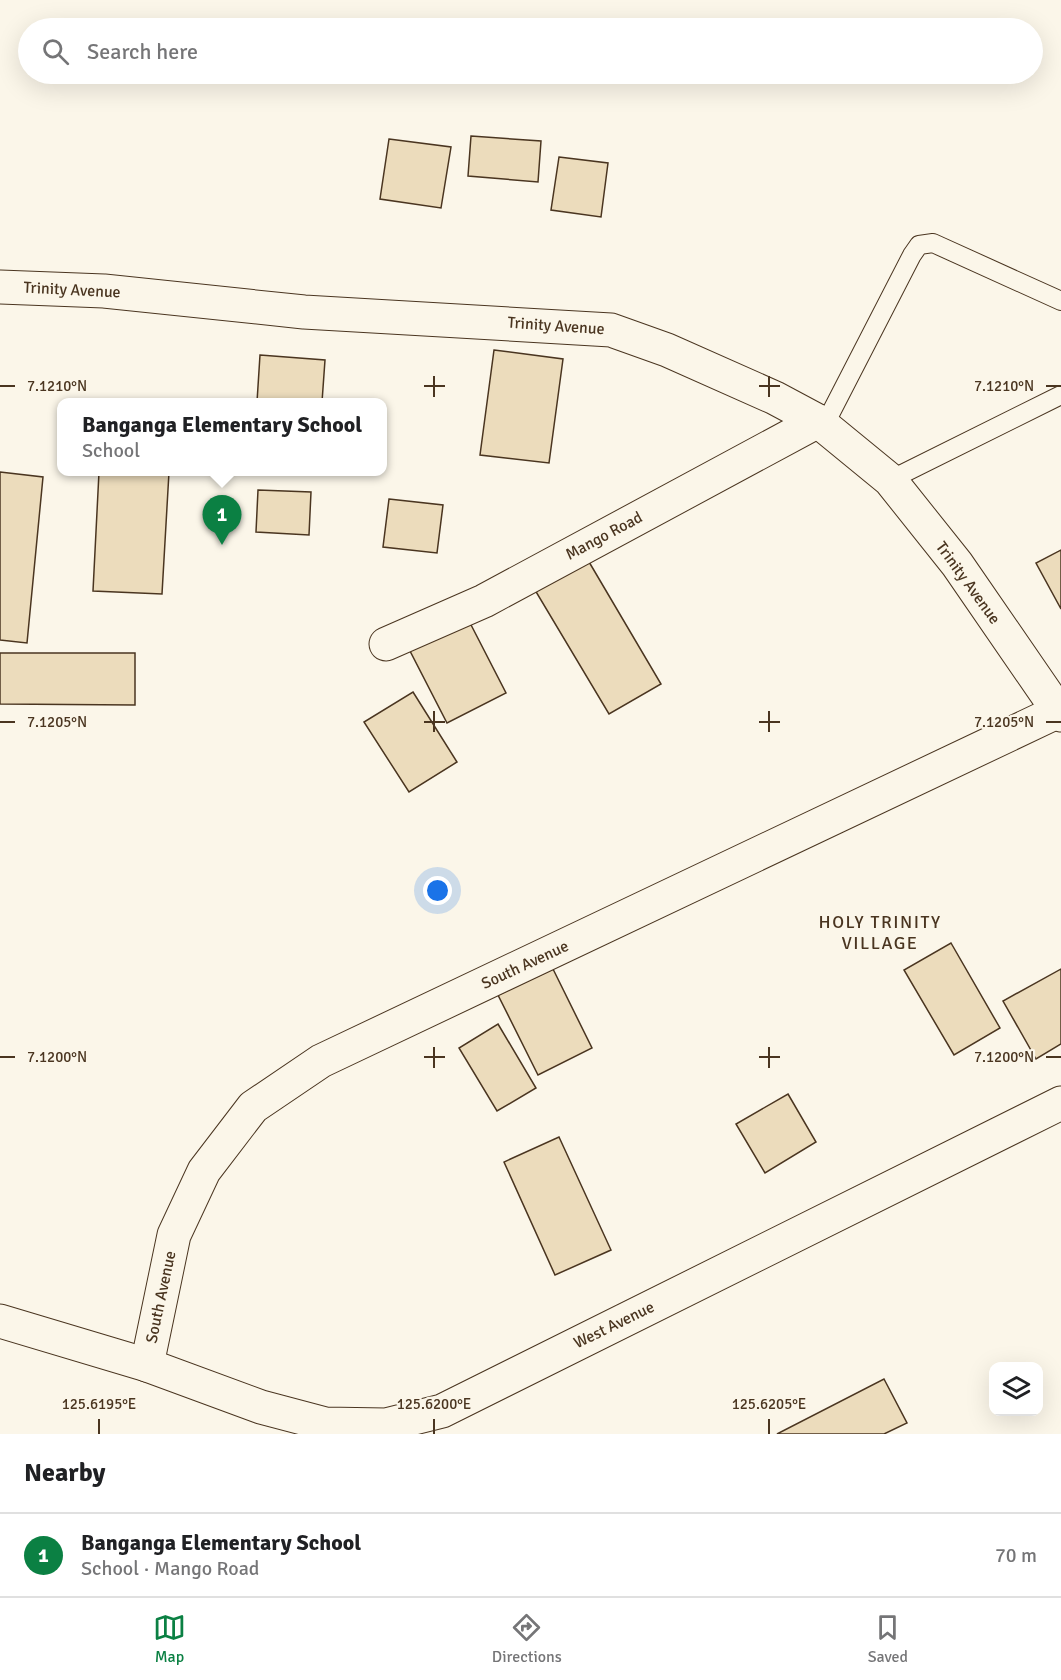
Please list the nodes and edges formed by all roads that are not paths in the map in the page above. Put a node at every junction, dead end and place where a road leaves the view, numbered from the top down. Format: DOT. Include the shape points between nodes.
graph roads {
  1 [pos="0,287"];
  2 [pos="1061,301"];
  3 [pos="1061,395"];
  4 [pos="821,423"];
  5 [pos="890,480"];
  6 [pos="387,644"];
  7 [pos="1060,712"];
  8 [pos="1061,1103"];
  9 [pos="0,1321"];
  10 [pos="147,1365"];
  1 -- 4 [label="street, Trinity Avenue" via="104,291 304,312 611,330 667,350"];
  2 -- 4 [label="lane" via="933,243 919,245"];
  3 -- 5 [label="lane"];
  4 -- 5 [label="street, Trinity Avenue"];
  4 -- 6 [label="street, Mango Road" via="484,601"];
  5 -- 7 [label="street, Trinity Avenue" via="957,564"];
  7 -- 10 [label="street, South Avenue" via="321,1061 253,1107 204,1171 174,1235"];
  8 -- 10 [label="street, West Avenue" via="442,1411 386,1425 326,1424 261,1407"];
  9 -- 10 [label="street, West Avenue"];
}
